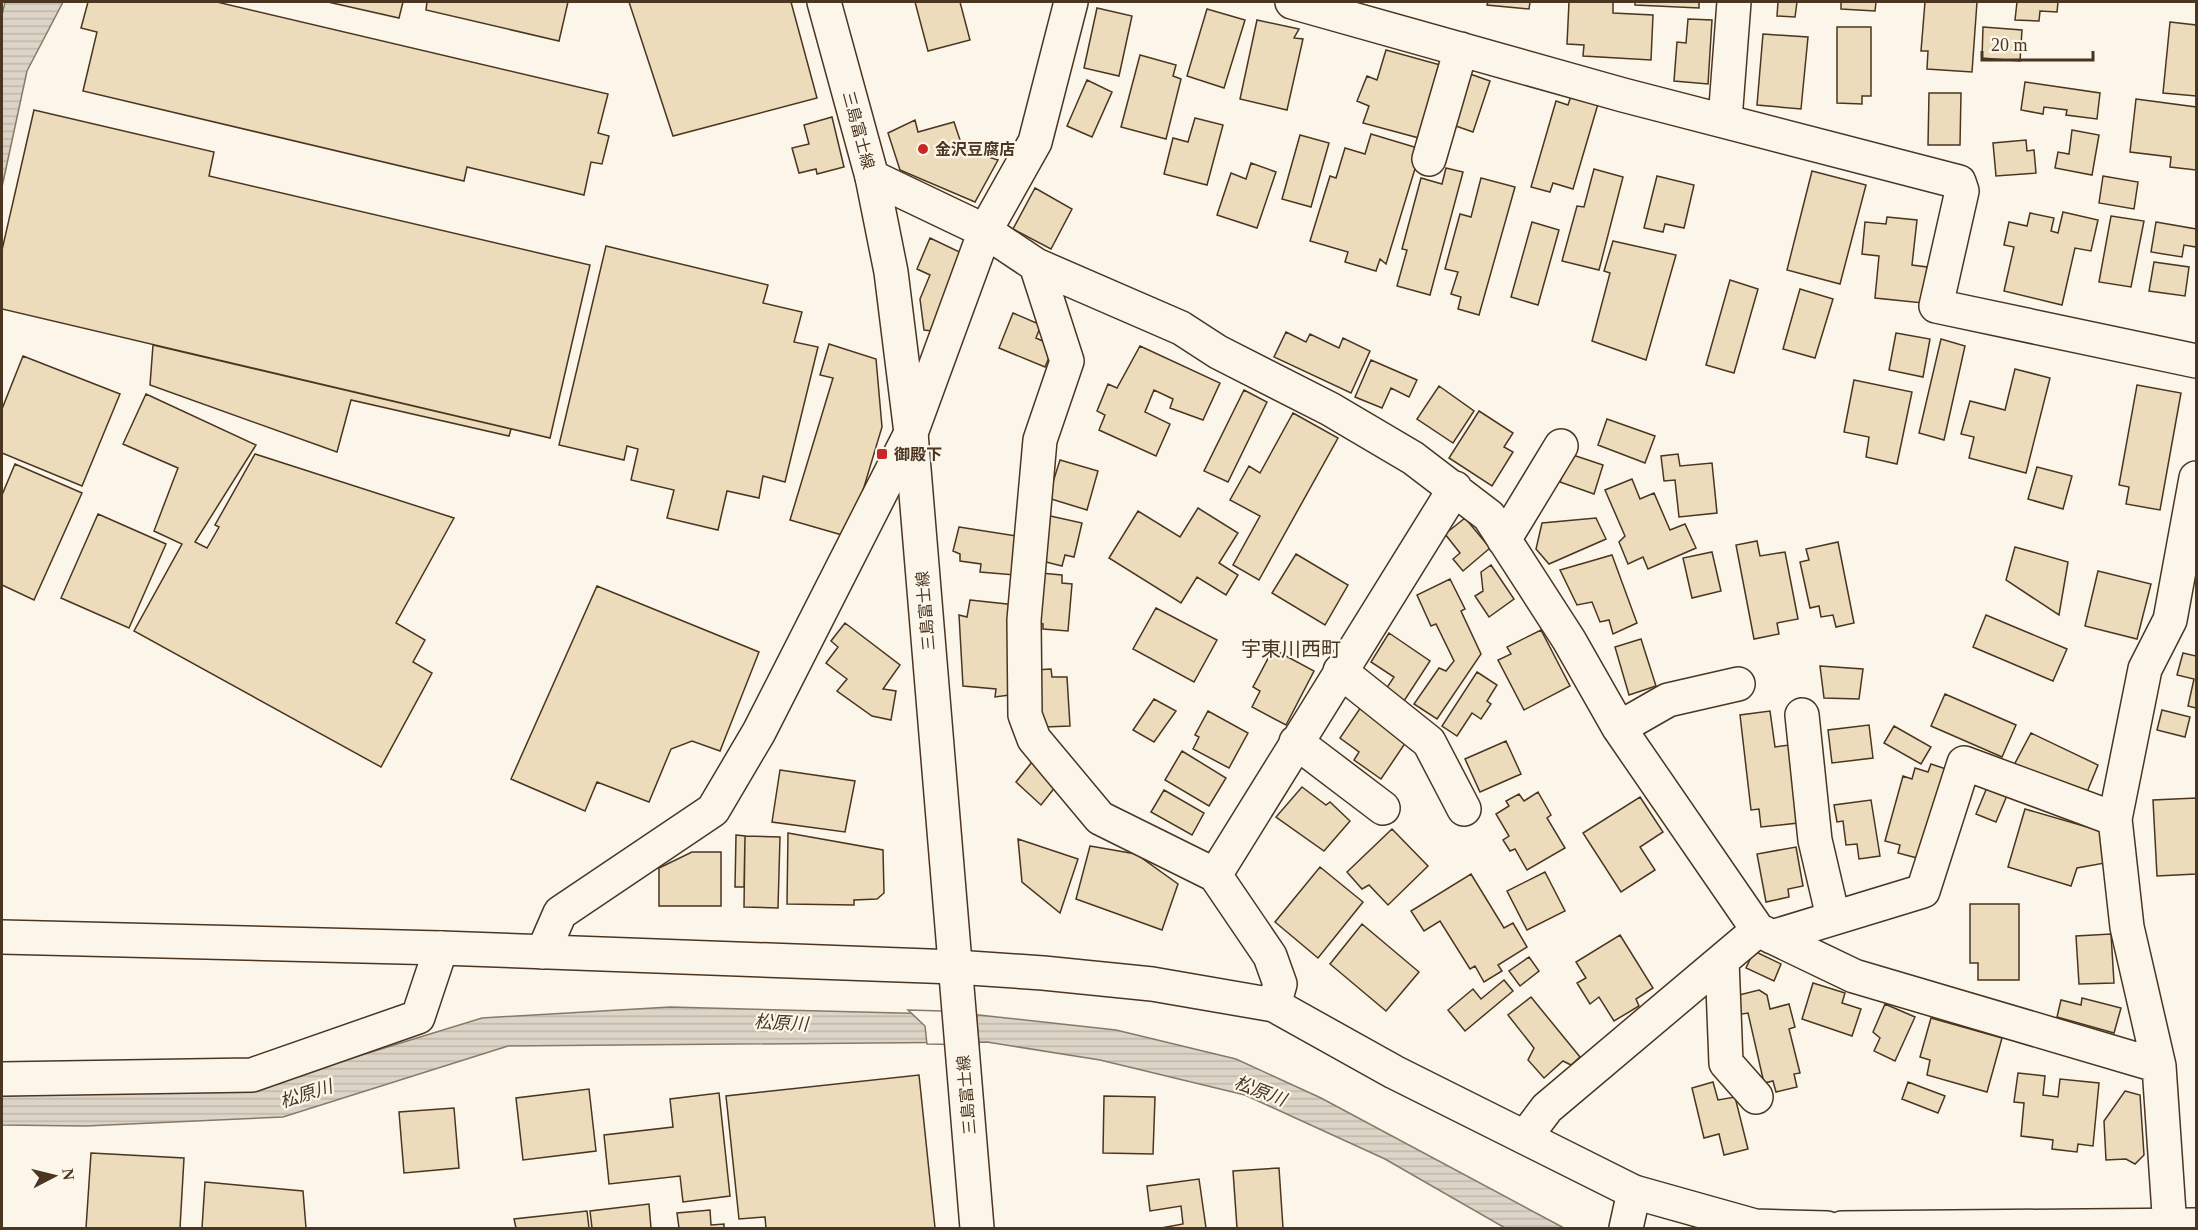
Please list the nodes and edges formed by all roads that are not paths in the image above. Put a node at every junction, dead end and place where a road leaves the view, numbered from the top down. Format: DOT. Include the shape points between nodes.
graph roads {
  1 [pos="824,2"];
  2 [pos="1071,2"];
  3 [pos="1292,2"];
  4 [pos="1734,2"];
  5 [pos="1461,49"];
  6 [pos="1725,120"];
  7 [pos="1429,159"];
  8 [pos="872,177"];
  9 [pos="985,231"];
  10 [pos="1036,265"];
  11 [pos="2196,361"];
  12 [pos="911,433"];
  13 [pos="1561,446"];
  14 [pos="2196,478"];
  15 [pos="1455,488"];
  16 [pos="1504,540"];
  17 [pos="2183,623"];
  18 [pos="1340,671"];
  19 [pos="1738,684"];
  20 [pos="1802,715"];
  21 [pos="1619,728"];
  22 [pos="1296,742"];
  23 [pos="1383,808"];
  24 [pos="1464,809"];
  25 [pos="2115,819"];
  26 [pos="1215,875"];
  27 [pos="1833,917"];
  28 [pos="1765,933"];
  29 [pos="2,937"];
  30 [pos="441,948"];
  31 [pos="543,952"];
  32 [pos="1722,960"];
  33 [pos="955,967"];
  34 [pos="1274,1005"];
  35 [pos="2159,1066"];
  36 [pos="2,1079"];
  37 [pos="1756,1097"];
  38 [pos="1525,1137"];
  39 [pos="1634,1192"];
  40 [pos="2179,1226"];
  41 [pos="977,1228"];
  42 [pos="1626,1228"];
  43 [pos="1827,1228"];
  44 [pos="1842,1228"];
  1 -- 8 [label="street, 三島富士線"];
  2 -- 9 [label="street" via="1035,142"];
  3 -- 5 [label="street"];
  4 -- 6 [label="street"];
  5 -- 6 [label="street"];
  5 -- 7 [label="street"];
  6 -- 11 [label="street" via="1959,182 1962,191 1936,306"];
  8 -- 9 [label="street"];
  8 -- 12 [label="street, 三島富士線" via="891,272"];
  9 -- 10 [label="street"];
  9 -- 12 [label="street"];
  10 -- 15 [label="street" via="1181,328 1218,352 1341,415"];
  10 -- 26 [label="street" via="1067,361 1040,440 1024,620 1025,715 1034,739 1100,818"];
  12 -- 31 [label="street" via="759,732 713,810 560,913"];
  12 -- 33 [label="street, 三島富士線"];
  13 -- 16 [label="street"];
  14 -- 17 [label="street"];
  15 -- 16 [label="street" via="1489,516"];
  15 -- 18 [label="street"];
  16 -- 21 [label="street" via="1569,640"];
  17 -- 25 [label="street" via="2145,669"];
  18 -- 22 [label="street"];
  18 -- 24 [label="street" via="1429,742"];
  19 -- 21 [label="street" via="1668,700"];
  20 -- 27 [label="street" via="1815,840"];
  21 -- 28 [label="street"];
  22 -- 23 [label="street"];
  22 -- 26 [label="street"];
  25 -- 27 [label="street" via="1964,763 1923,891"];
  25 -- 35 [label="street" via="2127,927"];
  26 -- 34 [label="street" via="1270,956 1280,984"];
  27 -- 28 [label="street"];
  28 -- 32 [label="street"];
  28 -- 35 [label="street" via="1854,976"];
  29 -- 30 [label="street"];
  30 -- 31 [label="street"];
  30 -- 36 [label="street" via="418,1017 252,1075"];
  31 -- 33 [label="street"];
  32 -- 37 [label="street" via="1726,1063"];
  32 -- 38 [label="street" via="1547,1108"];
  33 -- 34 [label="street" via="1152,984"];
  33 -- 41 [label="street, 三島富士線"];
  34 -- 38 [label="street" via="1394,1072"];
  35 -- 40 [label="street"];
  38 -- 39 [label="street"];
  39 -- 42 [label="street"];
  39 -- 43 [label="street" via="1755,1226"];
  40 -- 44 [label="street"];
}
